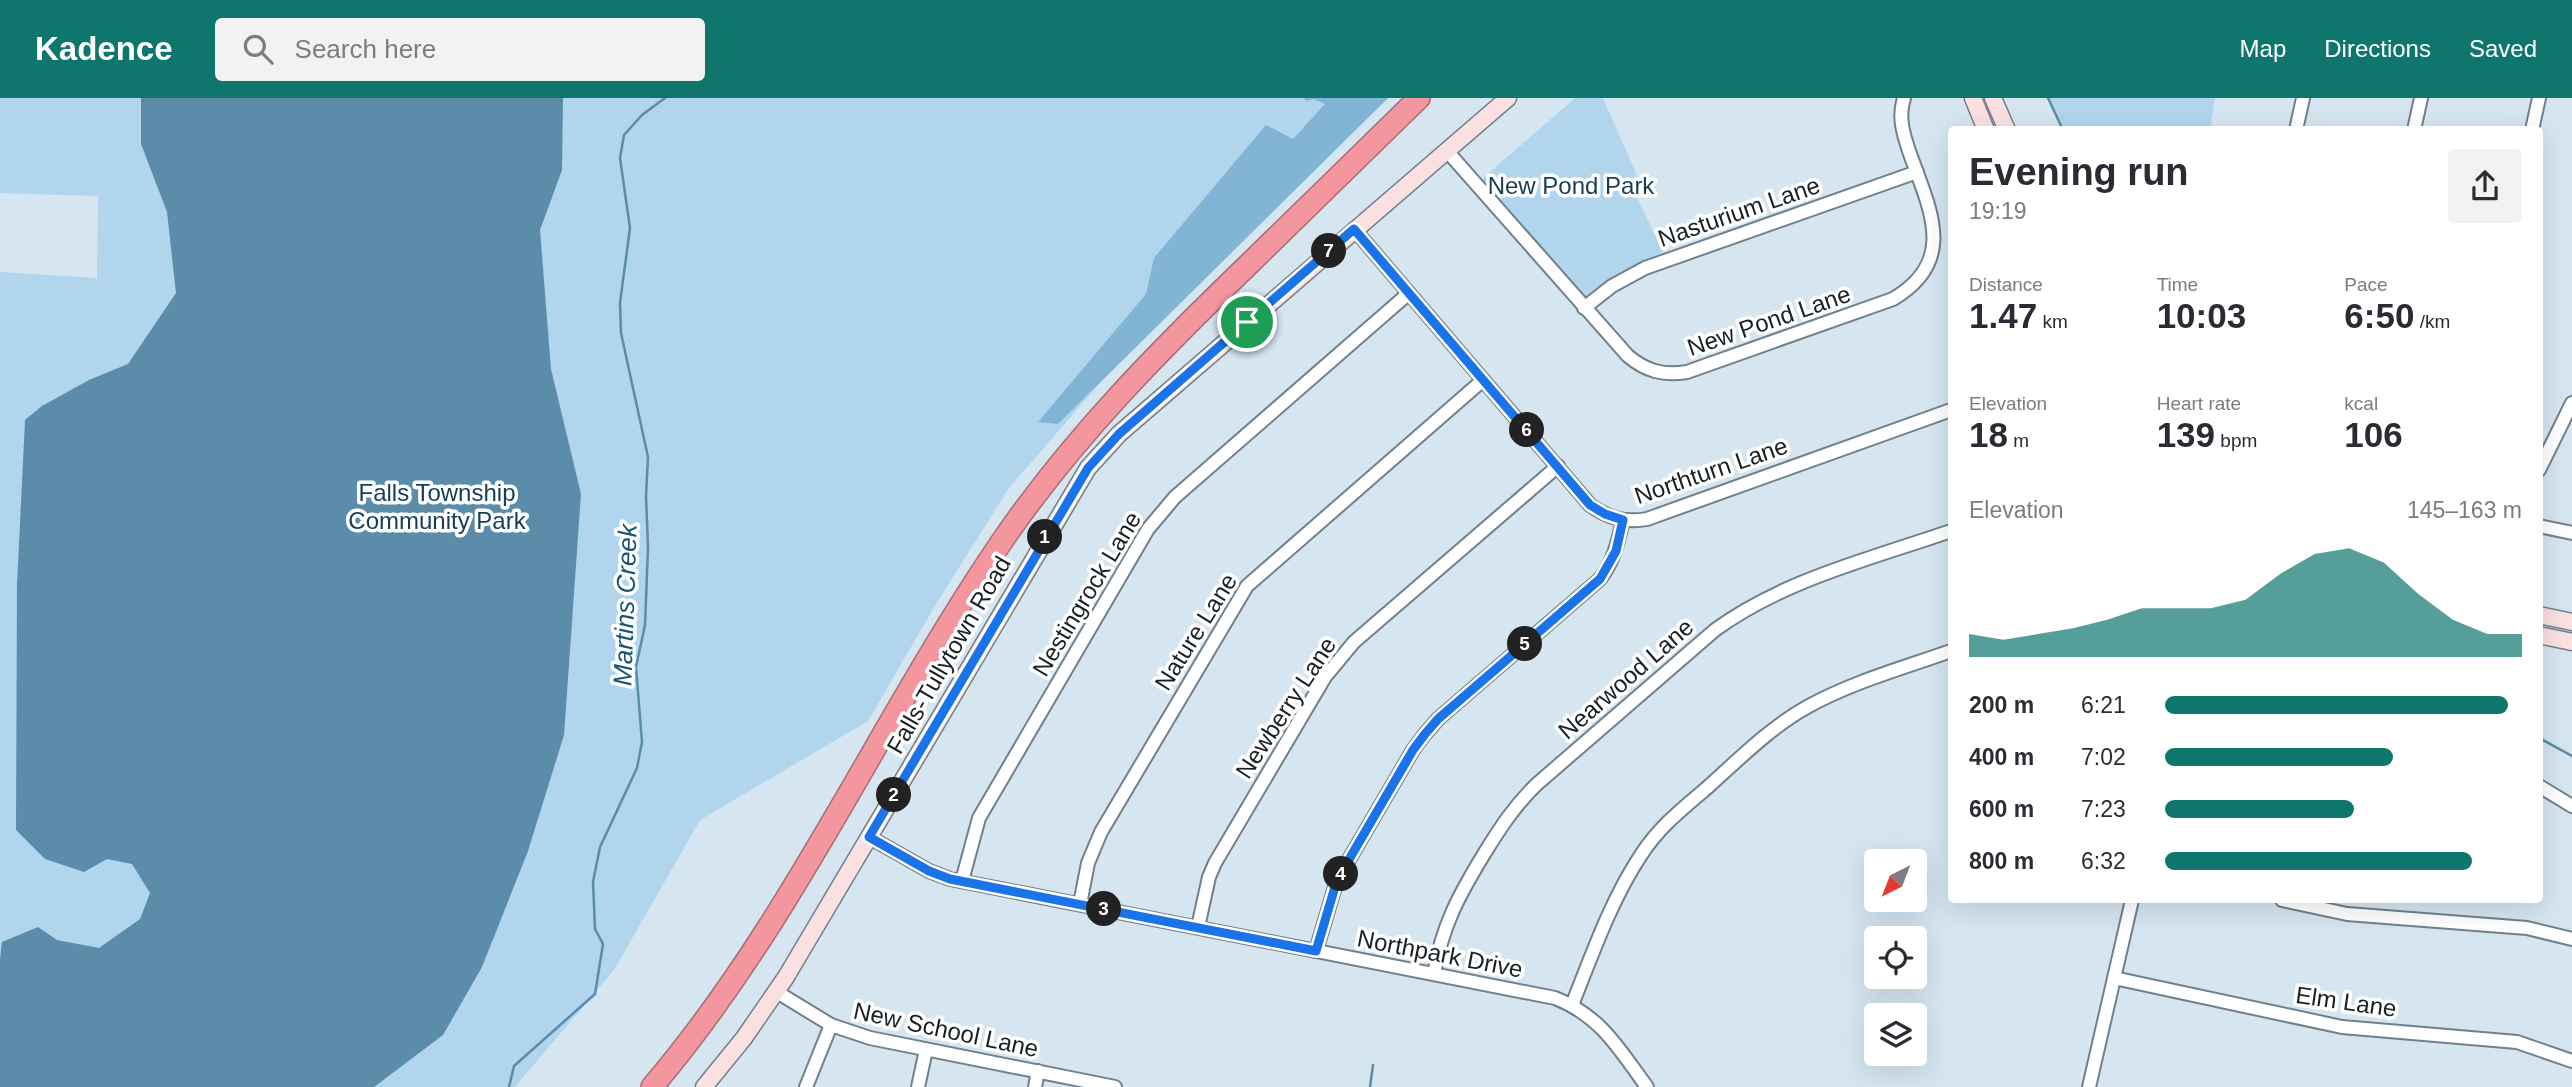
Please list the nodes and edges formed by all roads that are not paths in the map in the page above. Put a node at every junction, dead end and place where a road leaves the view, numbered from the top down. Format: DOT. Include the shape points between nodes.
graph roads {
  1 [pos="1400,98"];
  2 [pos="1419,98"];
  3 [pos="1508,98"];
  4 [pos="1904,98"];
  5 [pos="1973,98"];
  6 [pos="1993,98"];
  7 [pos="2304,98"];
  8 [pos="2421,98"];
  9 [pos="2539,98"];
  10 [pos="1984,126"];
  11 [pos="2005,126"];
  12 [pos="2298,126"];
  13 [pos="2415,126"];
  14 [pos="2533,126"];
  15 [pos="1447,151"];
  16 [pos="1917,172"];
  17 [pos="1354,229"];
  18 [pos="1409,293"];
  19 [pos="1584,308"];
  20 [pos="1483,380"];
  21 [pos="2572,403"];
  22 [pos="1948,411"];
  23 [pos="2543,462"];
  24 [pos="1558,466"];
  25 [pos="1623,520"];
  26 [pos="2543,527"];
  27 [pos="1948,532"];
  28 [pos="2572,533"];
  29 [pos="2543,616"];
  30 [pos="2572,622"];
  31 [pos="2543,636"];
  32 [pos="2572,642"];
  33 [pos="1948,652"];
  34 [pos="2543,788"];
  35 [pos="2572,806"];
  36 [pos="869,837"];
  37 [pos="962,881"];
  38 [pos="2131,903"];
  39 [pos="2296,903"];
  40 [pos="1080,904"];
  41 [pos="1198,928"];
  42 [pos="2572,939"];
  43 [pos="1316,951"];
  44 [pos="1434,974"];
  45 [pos="2114,978"];
  46 [pos="777,992"];
  47 [pos="1572,1005"];
  48 [pos="831,1025"];
  49 [pos="926,1050"];
  50 [pos="2572,1061"];
  51 [pos="1038,1071"];
  52 [pos="635,1087"];
  53 [pos="652,1087"];
  54 [pos="704,1087"];
  55 [pos="806,1087"];
  56 [pos="918,1087"];
  57 [pos="1035,1087"];
  58 [pos="1115,1087"];
  59 [pos="1647,1087"];
  60 [pos="2089,1087"];
  1 -- 52 [label="highway" via="1135,358 1040,467 957,587 744,944"];
  2 -- 53 [label="highway" via="1144,367 1051,475 968,594 755,951"];
  3 -- 15 [label="street, Falls-Tullytown Road"];
  4 -- 16 [label="street, New Pond Lane" via="1901,123"];
  5 -- 10 [label="street"];
  6 -- 11 [label="street"];
  7 -- 12 [label="street"];
  8 -- 13 [label="street"];
  9 -- 14 [label="street"];
  15 -- 17 [label="street, Falls-Tullytown Road"];
  15 -- 19 [label="street, New Pond Lane"];
  16 -- 19 [label="street, Nasturium Lane" via="1645,268"];
  16 -- 19 [label="street, New Pond Lane" via="1932,216 1935,242 1922,276 1893,299 1674,374 1638,365"];
  17 -- 18 [label="street, Northturn Lane"];
  17 -- 36 [label="street, Falls-Tullytown Road" via="1119,434 1088,468"];
  18 -- 20 [label="street, Northturn Lane"];
  18 -- 37 [label="street, Nestingrock Lane" via="1175,497 1148,529 979,818"];
  20 -- 24 [label="street, Northturn Lane"];
  20 -- 40 [label="street, Nature Lane" via="1247,586 1101,832 1088,863"];
  21 -- 23 [label="street"];
  22 -- 25 [label="street, Northturn Lane" via="1647,519"];
  24 -- 25 [label="street, Northturn Lane" via="1593,507"];
  24 -- 41 [label="street, Newberry Lane" via="1339,658 1215,863"];
  25 -- 43 [label="street" via="1616,551 1600,579 1438,719 1413,750 1337,880"];
  26 -- 28 [label="street"];
  27 -- 44 [label="street, Nearwood Lane" via="1777,593 1715,630 1514,807 1455,902"];
  29 -- 30 [label="street"];
  31 -- 32 [label="street"];
  33 -- 47 [label="street" via="1807,707 1668,821 1633,866"];
  34 -- 35 [label="street"];
  36 -- 37 [label="street, Northpark Drive" via="939,876"];
  36 -- 46 [label="street, Falls-Tullytown Road"];
  37 -- 40 [label="street, Northpark Drive"];
  38 -- 45 [label="street"];
  39 -- 42 [label="street" via="2347,914 2527,928"];
  40 -- 41 [label="street, Northpark Drive"];
  41 -- 43 [label="street, Northpark Drive"];
  43 -- 44 [label="street, Northpark Drive"];
  44 -- 47 [label="street, Northpark Drive"];
  45 -- 50 [label="street, Elm Lane" via="2342,1027 2517,1042"];
  45 -- 60 [label="street"];
  46 -- 48 [label="street, New School Lane"];
  46 -- 54 [label="street, Falls-Tullytown Road"];
  47 -- 59 [label="street, Northpark Drive" via="1600,1024"];
  48 -- 49 [label="street, New School Lane"];
  48 -- 55 [label="street"];
  49 -- 51 [label="street, New School Lane"];
  49 -- 56 [label="street"];
  51 -- 57 [label="street"];
  51 -- 58 [label="street, New School Lane"];
}
